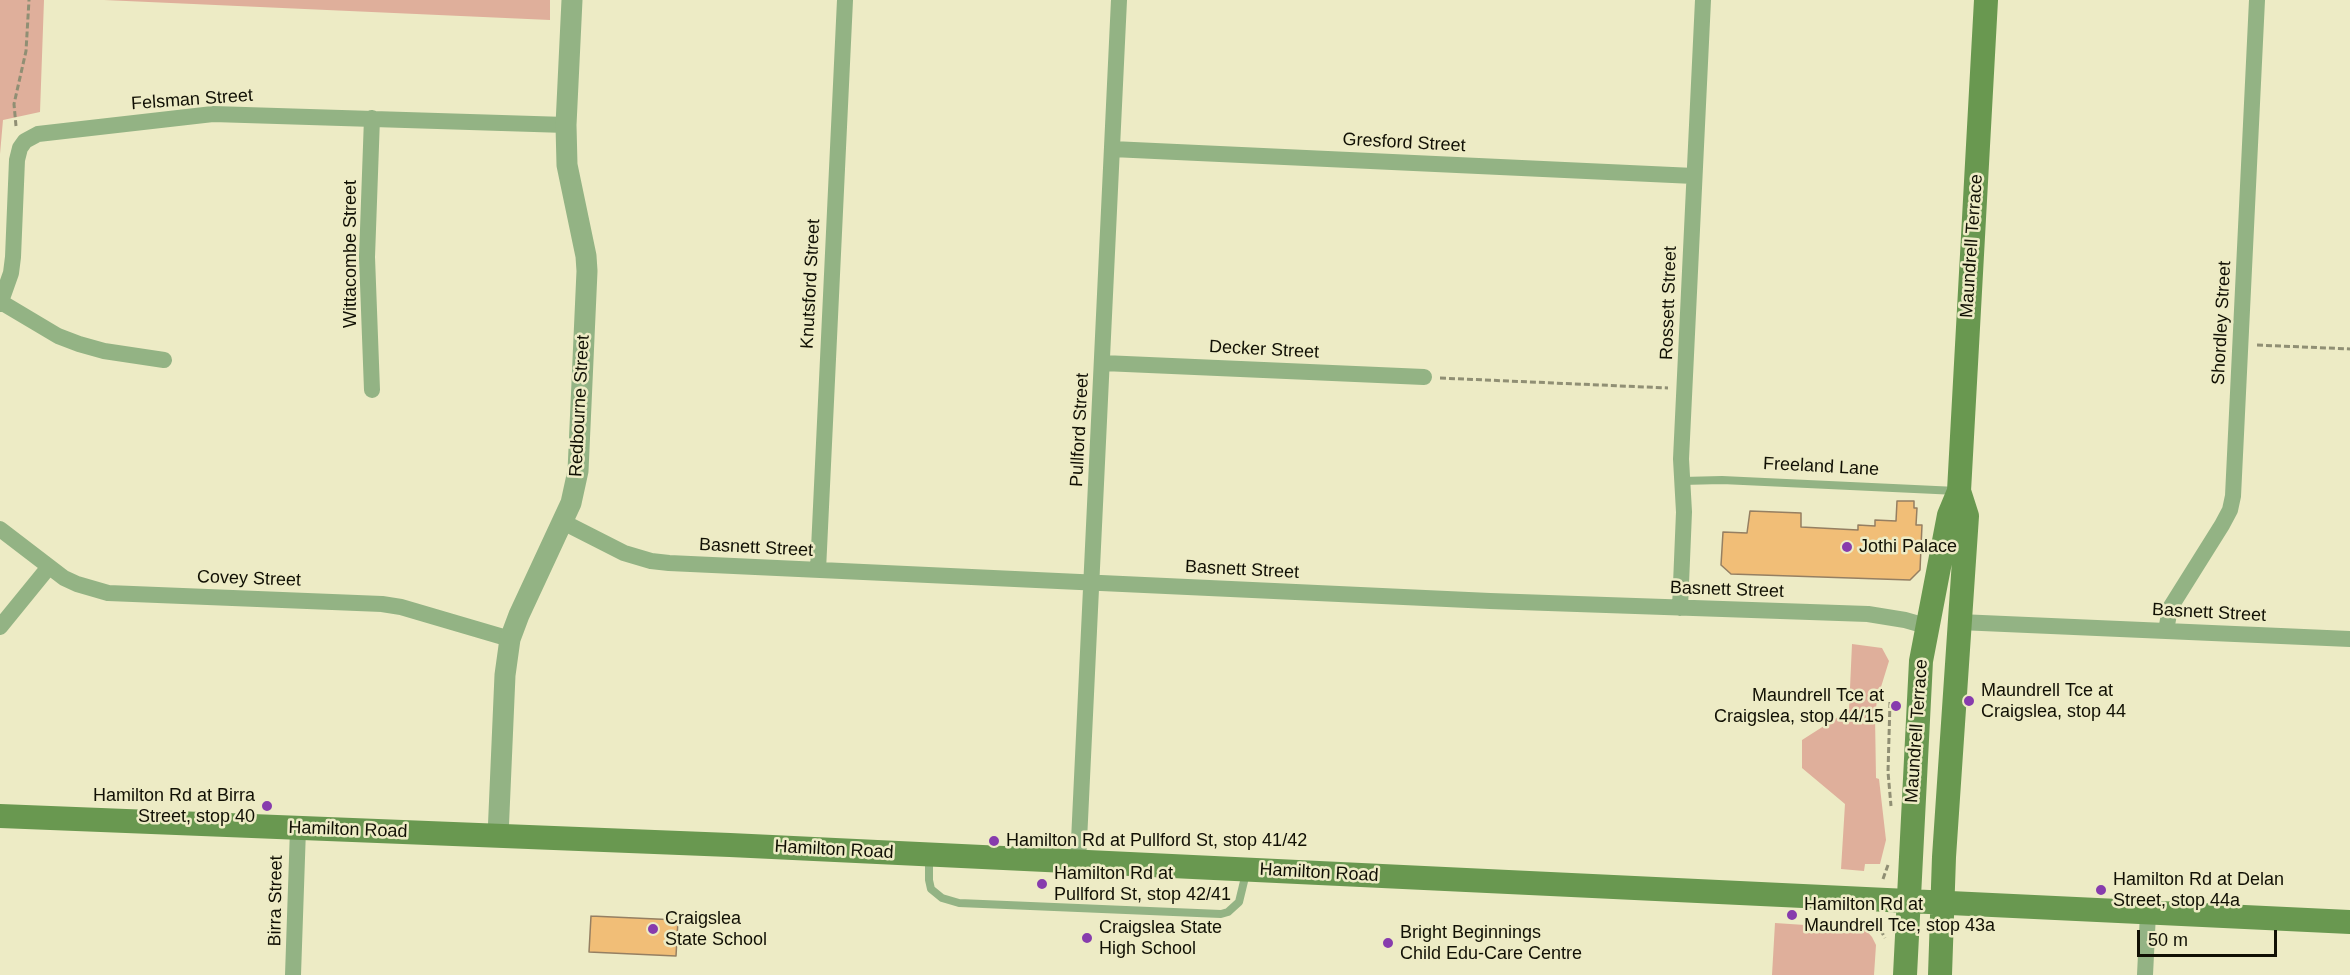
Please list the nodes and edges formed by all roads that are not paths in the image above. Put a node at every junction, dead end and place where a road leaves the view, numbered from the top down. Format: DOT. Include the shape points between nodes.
graph roads {
  1 [pos="572,0"];
  2 [pos="844,0"];
  3 [pos="1119,0"];
  4 [pos="1702,0"];
  5 [pos="1986,0"];
  6 [pos="2257,0"];
  7 [pos="372,118"];
  8 [pos="566,125"];
  9 [pos="1112,149"];
  10 [pos="1694,176"];
  11 [pos="1,303"];
  12 [pos="164,360"];
  13 [pos="1103,363"];
  14 [pos="1424,377"];
  15 [pos="372,390"];
  16 [pos="1682,481"];
  17 [pos="1959,491"];
  18 [pos="563,522"];
  19 [pos="0,530"];
  20 [pos="48,568"];
  21 [pos="818,570"];
  22 [pos="1092,582"];
  23 [pos="1680,608"];
  24 [pos="1959,622"];
  25 [pos="1926,626"];
  26 [pos="0,627"];
  27 [pos="2166,631"];
  28 [pos="510,639"];
  29 [pos="2350,639"];
  30 [pos="0,816"];
  31 [pos="298,829"];
  32 [pos="498,836"];
  33 [pos="928,854"];
  34 [pos="1078,862"];
  35 [pos="1246,869"];
  36 [pos="1908,902"];
  37 [pos="1943,903"];
  38 [pos="2148,913"];
  39 [pos="2350,922"];
  40 [pos="293,975"];
  41 [pos="1905,975"];
  42 [pos="1940,975"];
  43 [pos="2145,975"];
  1 -- 8 [label="street, Redbourne Street"];
  2 -- 21 [label="street, Knutsford Street"];
  3 -- 9 [label="street, Pullford Street"];
  4 -- 10 [label="street, Rossett Street"];
  5 -- 17 [label="main road, Maundrell Terrace"];
  6 -- 27 [label="street, Shordley Street" via="2235,475 2230,510 2170,608"];
  7 -- 8 [label="street, Felsman Street"];
  7 -- 11 [label="street, Felsman Street" via="213,114 32,136 25,141 17,160 11,273"];
  7 -- 15 [label="street, Wittacombe Street" via="367,257"];
  8 -- 18 [label="street, Redbourne Street" via="567,165 587,271 578,471"];
  9 -- 10 [label="street, Gresford Street"];
  9 -- 13 [label="street, Pullford Street"];
  10 -- 16 [label="street, Rossett Street"];
  11 -- 12 [label="street" via="79,344"];
  13 -- 14 [label="street, Decker Street"];
  13 -- 22 [label="street, Pullford Street"];
  16 -- 17 [label="lane, Freeland Lane"];
  16 -- 23 [label="street, Rossett Street"];
  17 -- 24 [label="main road, Maundrell Terrace" via="1967,516"];
  17 -- 25 [label="main road, Maundrell Terrace" via="1948,515"];
  18 -- 21 [label="street, Basnett Street" via="624,553 651,561"];
  18 -- 28 [label="street, Redbourne Street"];
  19 -- 20 [label="street, Covey Street"];
  20 -- 26 [label="street"];
  20 -- 28 [label="street, Covey Street" via="77,584 108,593 382,604"];
  21 -- 22 [label="street, Basnett Street"];
  22 -- 23 [label="street, Basnett Street"];
  22 -- 34 [label="street, Pullford Street"];
  23 -- 25 [label="street, Basnett Street" via="1868,614"];
  24 -- 27 [label="street, Basnett Street"];
  24 -- 37 [label="main road, Maundrell Terrace"];
  25 -- 36 [label="main road, Maundrell Terrace" via="1916,720"];
  27 -- 29 [label="street, Basnett Street"];
  28 -- 32 [label="street, Redbourne Street"];
  30 -- 31 [label="main road, Hamilton Road"];
  31 -- 32 [label="main road, Hamilton Road"];
  31 -- 40 [label="street, Birra Street"];
  32 -- 33 [label="main road, Hamilton Road"];
  33 -- 34 [label="main road, Hamilton Road"];
  33 -- 35 [label="lane" via="929,880 935,894 950,901 971,903 1221,914 1239,902"];
  34 -- 35 [label="main road, Hamilton Road"];
  35 -- 36 [label="main road, Hamilton Road"];
  36 -- 37 [label="main road, Hamilton Road"];
  36 -- 41 [label="main road, Maundrell Terrace"];
  37 -- 38 [label="main road, Hamilton Road"];
  37 -- 42 [label="main road, Maundrell Terrace"];
  38 -- 39 [label="main road, Hamilton Road"];
  38 -- 43 [label="street"];
}
